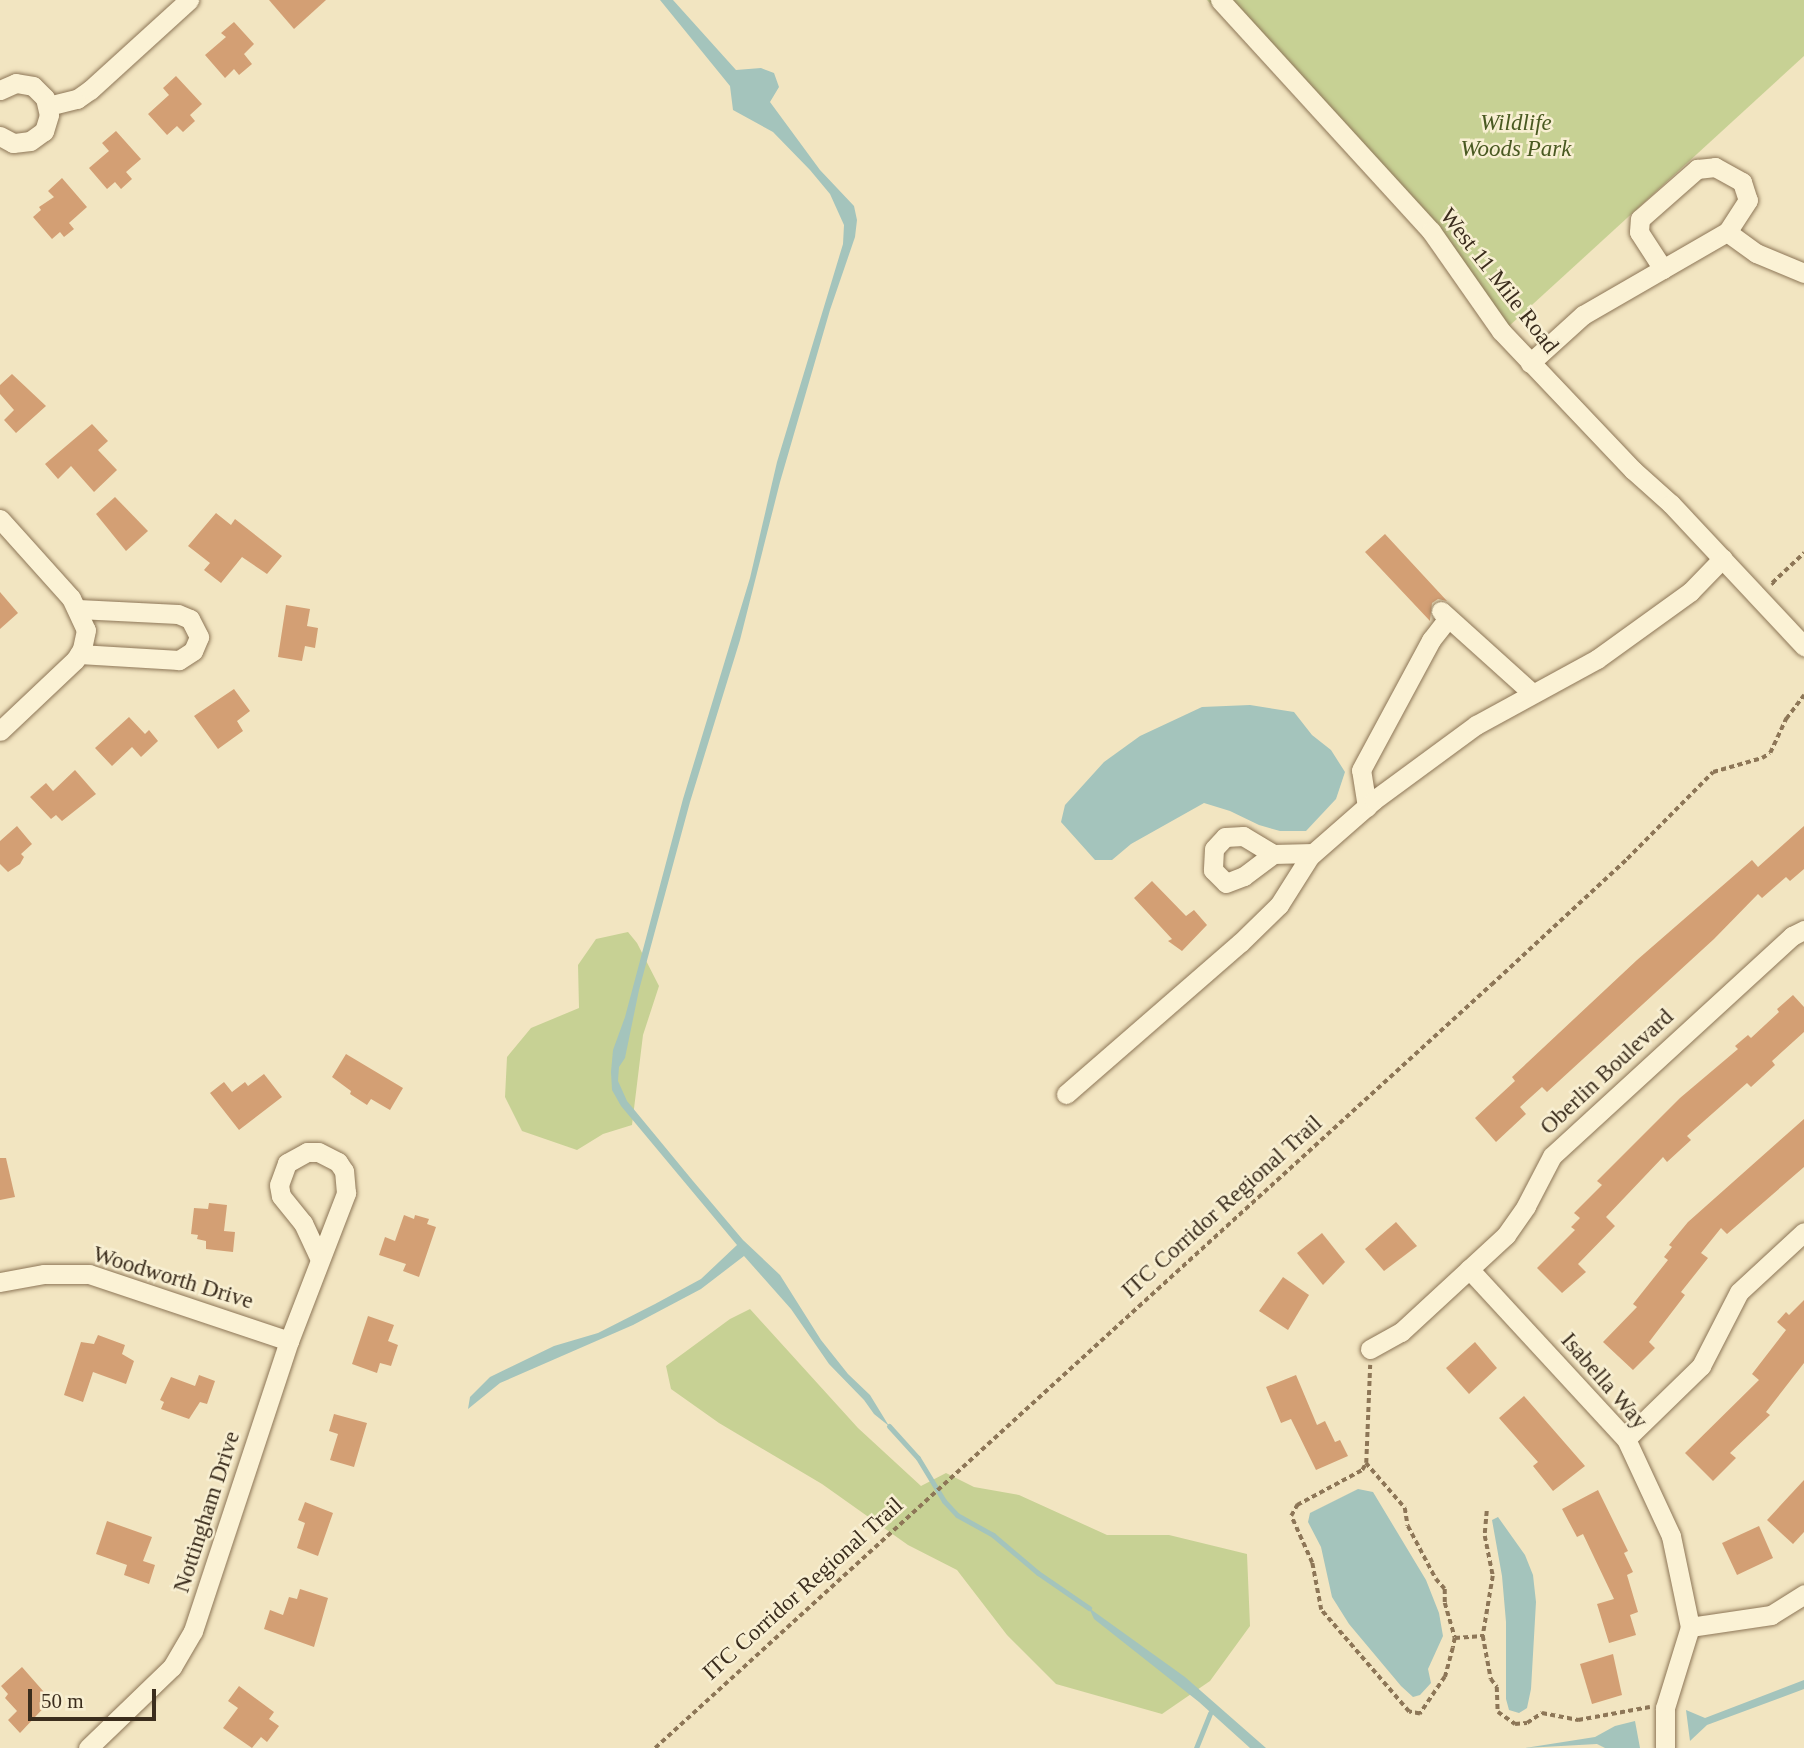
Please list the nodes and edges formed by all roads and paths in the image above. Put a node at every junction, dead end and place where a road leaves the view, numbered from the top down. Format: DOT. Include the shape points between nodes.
graph roads {
  1 [pos="190,0"];
  2 [pos="1220,0"];
  3 [pos="0,90"];
  4 [pos="48,106"];
  5 [pos="0,136"];
  6 [pos="1727,232"];
  7 [pos="1663,269"];
  8 [pos="1804,273"];
  9 [pos="1530,363"];
  10 [pos="0,519"];
  11 [pos="1804,553"];
  12 [pos="1723,558"];
  13 [pos="1772,583"];
  14 [pos="78,609"];
  15 [pos="1804,646"];
  16 [pos="79,654"];
  17 [pos="1532,693"];
  18 [pos="1804,695"];
  19 [pos="0,731"];
  20 [pos="1367,807"];
  21 [pos="1313,853"];
  22 [pos="1272,854"];
  23 [pos="1804,930"];
  24 [pos="1066,1094"];
  25 [pos="1804,1232"];
  26 [pos="319,1258"];
  27 [pos="1469,1269"];
  28 [pos="0,1282"];
  29 [pos="289,1341"];
  30 [pos="1370,1349"];
  31 [pos="1626,1439"];
  32 [pos="1366,1463"];
  33 [pos="1487,1511"];
  34 [pos="1804,1594"];
  35 [pos="1690,1626"];
  36 [pos="1483,1636"];
  37 [pos="1455,1638"];
  38 [pos="1666,1704"];
  39 [pos="88,1748"];
  40 [pos="654,1748"];
  41 [pos="1665,1748"];
  1 -- 4 [label="street" via="90,90 77,99"];
  2 -- 9 [label="street, West 11 Mile Road" via="1431,231 1470,290"];
  3 -- 4 [label="street" via="16,83 33,86"];
  4 -- 5 [label="street" via="47,123 38,137 22,143"];
  6 -- 7 [label="street"];
  6 -- 7 [label="street" via="1748,200 1742,182 1715,167 1697,169 1640,219 1639,232"];
  6 -- 8 [label="street" via="1756,253"];
  7 -- 9 [label="street" via="1583,315"];
  9 -- 12 [label="street, West 11 Mile Road"];
  10 -- 14 [label="street"];
  11 -- 13 [label="path"];
  12 -- 15 [label="street, West 11 Mile Road"];
  12 -- 17 [label="street" via="1690,592 1619,644"];
  14 -- 16 [label="street" via="86,630"];
  14 -- 16 [label="street" via="178,614 190,619 199,637 193,651 179,660"];
  16 -- 19 [label="street"];
  17 -- 20 [label="street" via="1476,726"];
  17 -- 20 [label="street" via="1444,614 1361,770"];
  18 -- 40 [label="path, ITC Corridor Regional Trail" via="1770,753 1713,772 1588,895"];
  20 -- 21 [label="street"];
  21 -- 22 [label="street"];
  21 -- 24 [label="street" via="1279,905"];
  23 -- 27 [label="street, Oberlin Boulevard" via="1792,936 1552,1156 1527,1206 1506,1235"];
  25 -- 31 [label="street" via="1740,1292 1701,1366"];
  26 -- 26 [label="street, Nottingham Drive" via="347,1182 329,1155 307,1152 287,1163 279,1185 281,1196 303,1223"];
  26 -- 29 [label="street, Nottingham Drive"];
  27 -- 30 [label="street, Oberlin Boulevard" via="1401,1332"];
  27 -- 31 [label="street, Isabella Way"];
  28 -- 29 [label="street, Woodworth Drive" via="44,1273 89,1274"];
  29 -- 39 [label="street, Nottingham Drive" via="189,1640 172,1668"];
  30 -- 32 [label="path"];
  31 -- 35 [label="street, Isabella Way" via="1671,1536"];
  32 -- 37 [label="path" via="1405,1508 1408,1527 1446,1589 1445,1603"];
  32 -- 37 [label="path" via="1362,1470 1297,1505 1290,1516 1312,1563 1321,1610 1409,1712 1420,1714 1426,1709 1445,1677"];
  33 -- 36 [label="path" via="1485,1536 1493,1576"];
  34 -- 35 [label="street" via="1771,1615"];
  35 -- 38 [label="street, Isabella Way"];
  36 -- 37 [label="path"];
  36 -- 38 [label="path" via="1491,1679 1497,1686 1498,1712 1515,1724 1527,1723 1542,1713 1578,1720"];
  38 -- 41 [label="street, Isabella Way"];
}
